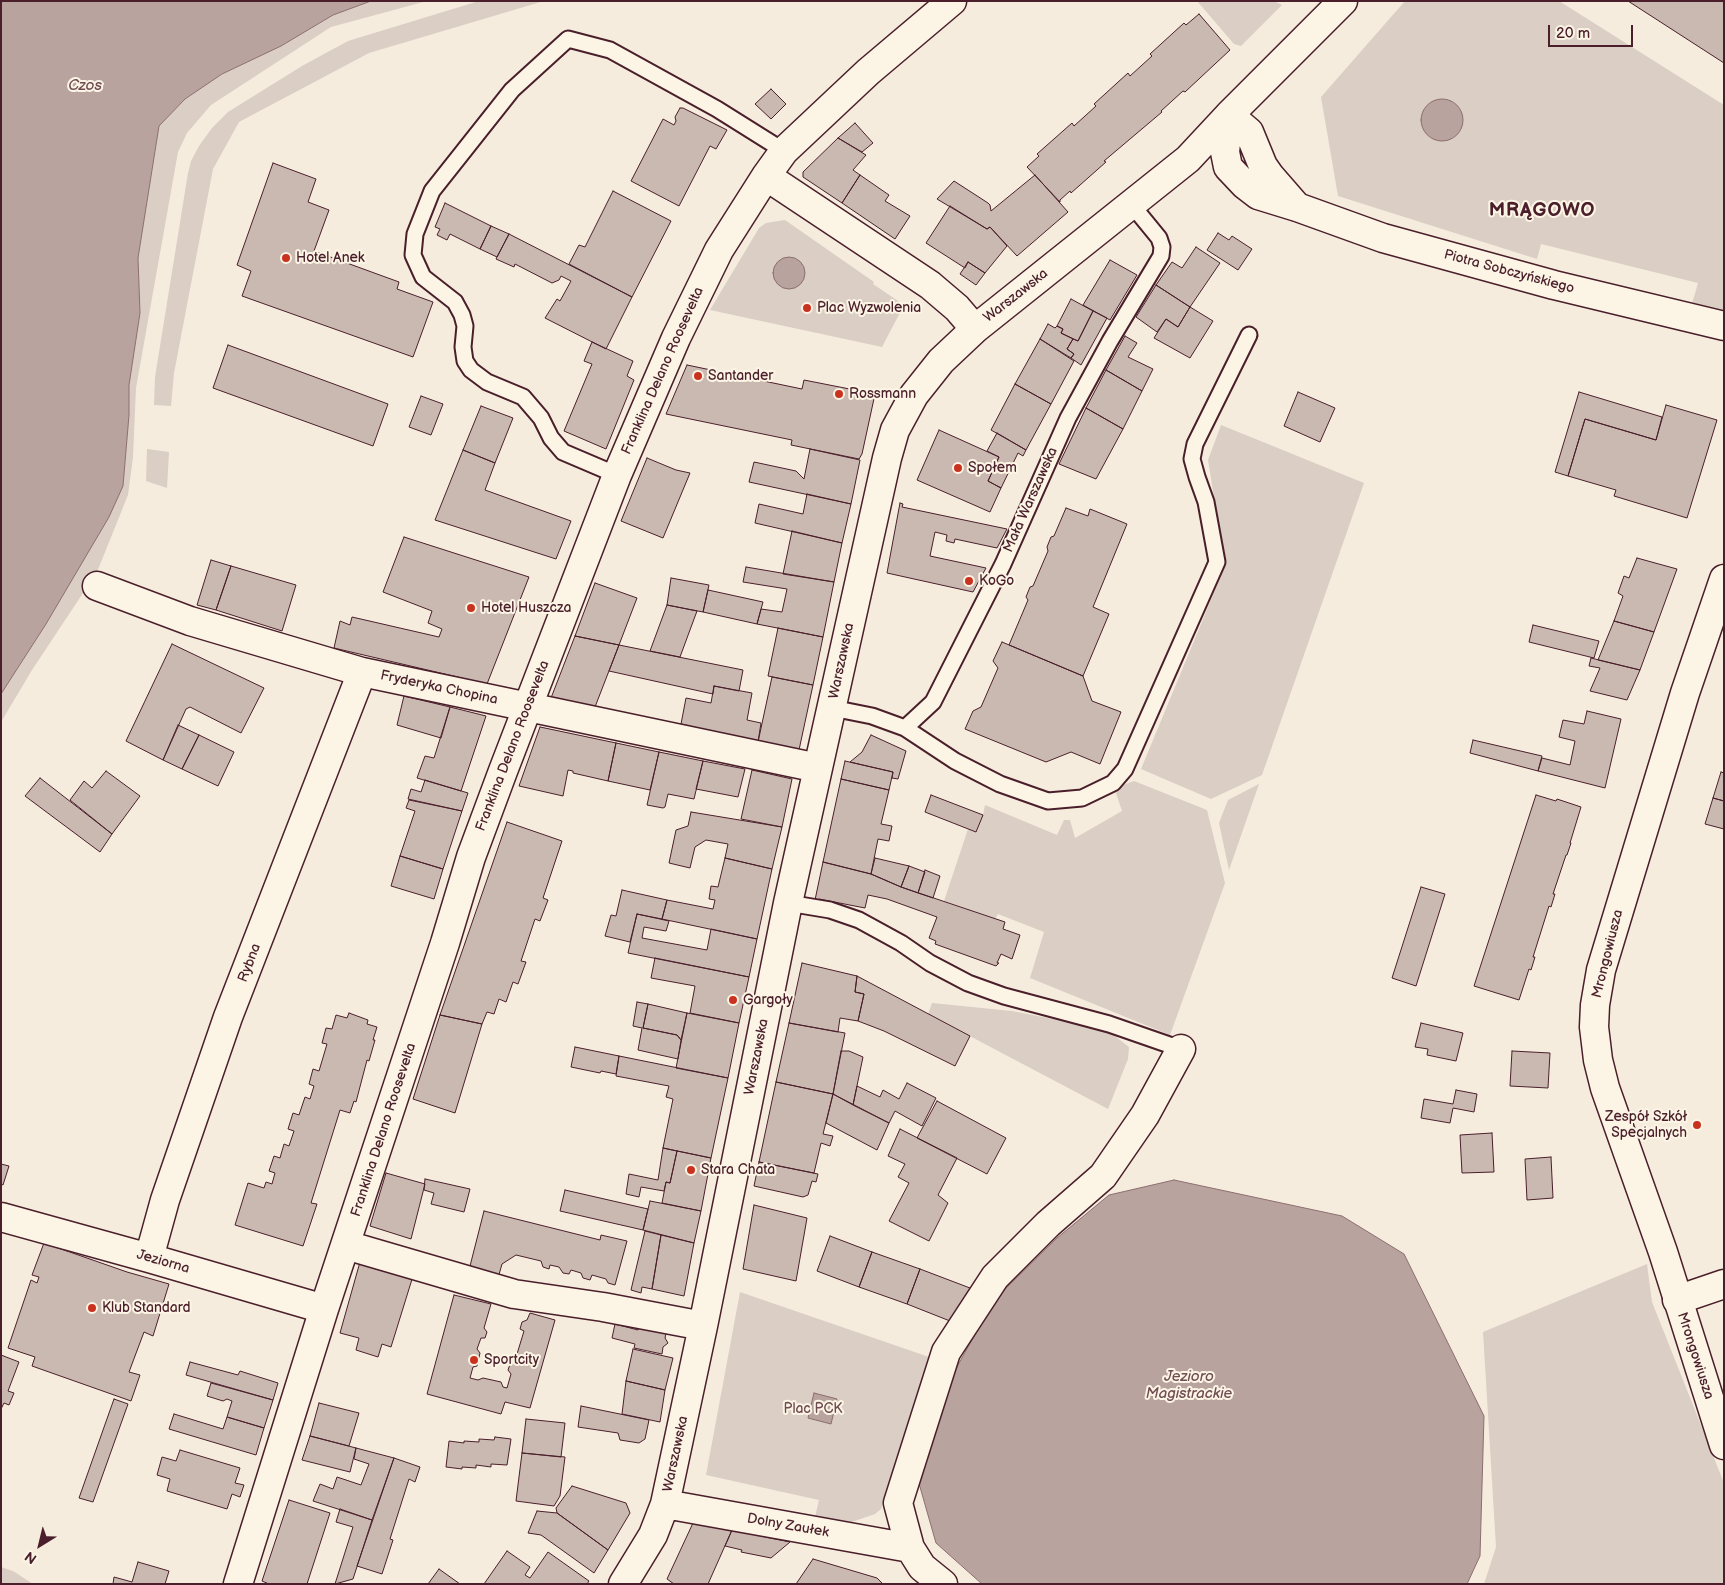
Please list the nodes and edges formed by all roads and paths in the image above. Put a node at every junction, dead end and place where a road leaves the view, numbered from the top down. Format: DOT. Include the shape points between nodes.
graph roads {
  1 [pos="952,1"];
  2 [pos="1334,4"];
  3 [pos="1229,115"];
  4 [pos="784,151"];
  5 [pos="766,176"];
  6 [pos="1132,205"];
  7 [pos="1724,326"];
  8 [pos="974,329"];
  9 [pos="1249,335"];
  10 [pos="617,475"];
  11 [pos="1724,578"];
  12 [pos="97,586"];
  13 [pos="362,672"];
  14 [pos="528,706"];
  15 [pos="832,708"];
  16 [pos="905,728"];
  17 [pos="818,768"];
  18 [pos="788,903"];
  19 [pos="1181,1049"];
  20 [pos="1,1218"];
  21 [pos="346,1245"];
  22 [pos="149,1258"];
  23 [pos="1724,1284"];
  24 [pos="1677,1300"];
  25 [pos="324,1309"];
  26 [pos="703,1326"];
  27 [pos="1724,1445"];
  28 [pos="665,1504"];
  29 [pos="910,1548"];
  30 [pos="238,1584"];
  31 [pos="623,1584"];
  32 [pos="942,1584"];
  1 -- 4 [label="street, Franklina Delano Roosevelta" via="868,72"];
  2 -- 3 [label="street, Warszawska"];
  3 -- 6 [label="street, Warszawska" via="1188,159"];
  3 -- 7 [label="street, Piotra Sobczyńskiego" via="1225,152 1228,167 1258,195 1446,256"];
  4 -- 5 [label="street, Franklina Delano Roosevelta"];
  4 -- 10 [label="lane" via="717,109 610,50 568,39 512,90 432,191 415,234 413,255 422,277 455,302 462,315 465,362 470,370 487,382 523,397 563,452"];
  5 -- 8 [label="street" via="930,285 957,308"];
  5 -- 10 [label="street, Franklina Delano Roosevelta" via="714,259"];
  6 -- 8 [label="street, Warszawska"];
  6 -- 16 [label="lane, Mała Warszawska" via="1159,238 1161,256 1068,418 1003,564 933,702"];
  8 -- 15 [label="street, Warszawska" via="941,361 914,395 895,430"];
  9 -- 16 [label="lane" via="1195,444 1192,459 1206,502 1217,562 1124,769 1113,783 1082,798 1048,801 1000,784 955,761"];
  10 -- 14 [label="street, Franklina Delano Roosevelta"];
  11 -- 24 [label="street, Mrongowiusza" via="1637,848 1601,970 1595,1005 1594,1027 1605,1088"];
  12 -- 13 [label="street, Fryderyka Chopina" via="190,621"];
  13 -- 14 [label="street, Fryderyka Chopina"];
  13 -- 22 [label="street, Rybna" via="228,1017 165,1200"];
  14 -- 17 [label="street, Fryderyka Chopina"];
  14 -- 21 [label="street, Franklina Delano Roosevelta" via="471,857"];
  15 -- 16 [label="lane" via="872,716"];
  15 -- 17 [label="street, Warszawska"];
  17 -- 18 [label="street, Warszawska"];
  18 -- 19 [label="lane" via="830,910 859,920 968,983 1109,1024"];
  18 -- 26 [label="street, Warszawska"];
  19 -- 29 [label="street" via="1145,1115 1103,1176 1048,1224 995,1277 946,1352 898,1503"];
  20 -- 22 [label="street, Jeziorna"];
  21 -- 25 [label="street, Franklina Delano Roosevelta"];
  21 -- 26 [label="street" via="514,1294"];
  22 -- 25 [label="street, Jeziorna"];
  23 -- 24 [label="street"];
  24 -- 27 [label="street, Mrongowiusza"];
  25 -- 30 [label="street, Franklina Delano Roosevelta"];
  26 -- 28 [label="street, Warszawska"];
  28 -- 29 [label="street, Dolny Zaułek"];
  28 -- 31 [label="street, Warszawska" via="653,1535"];
  29 -- 32 [label="street" via="922,1567"];
}
